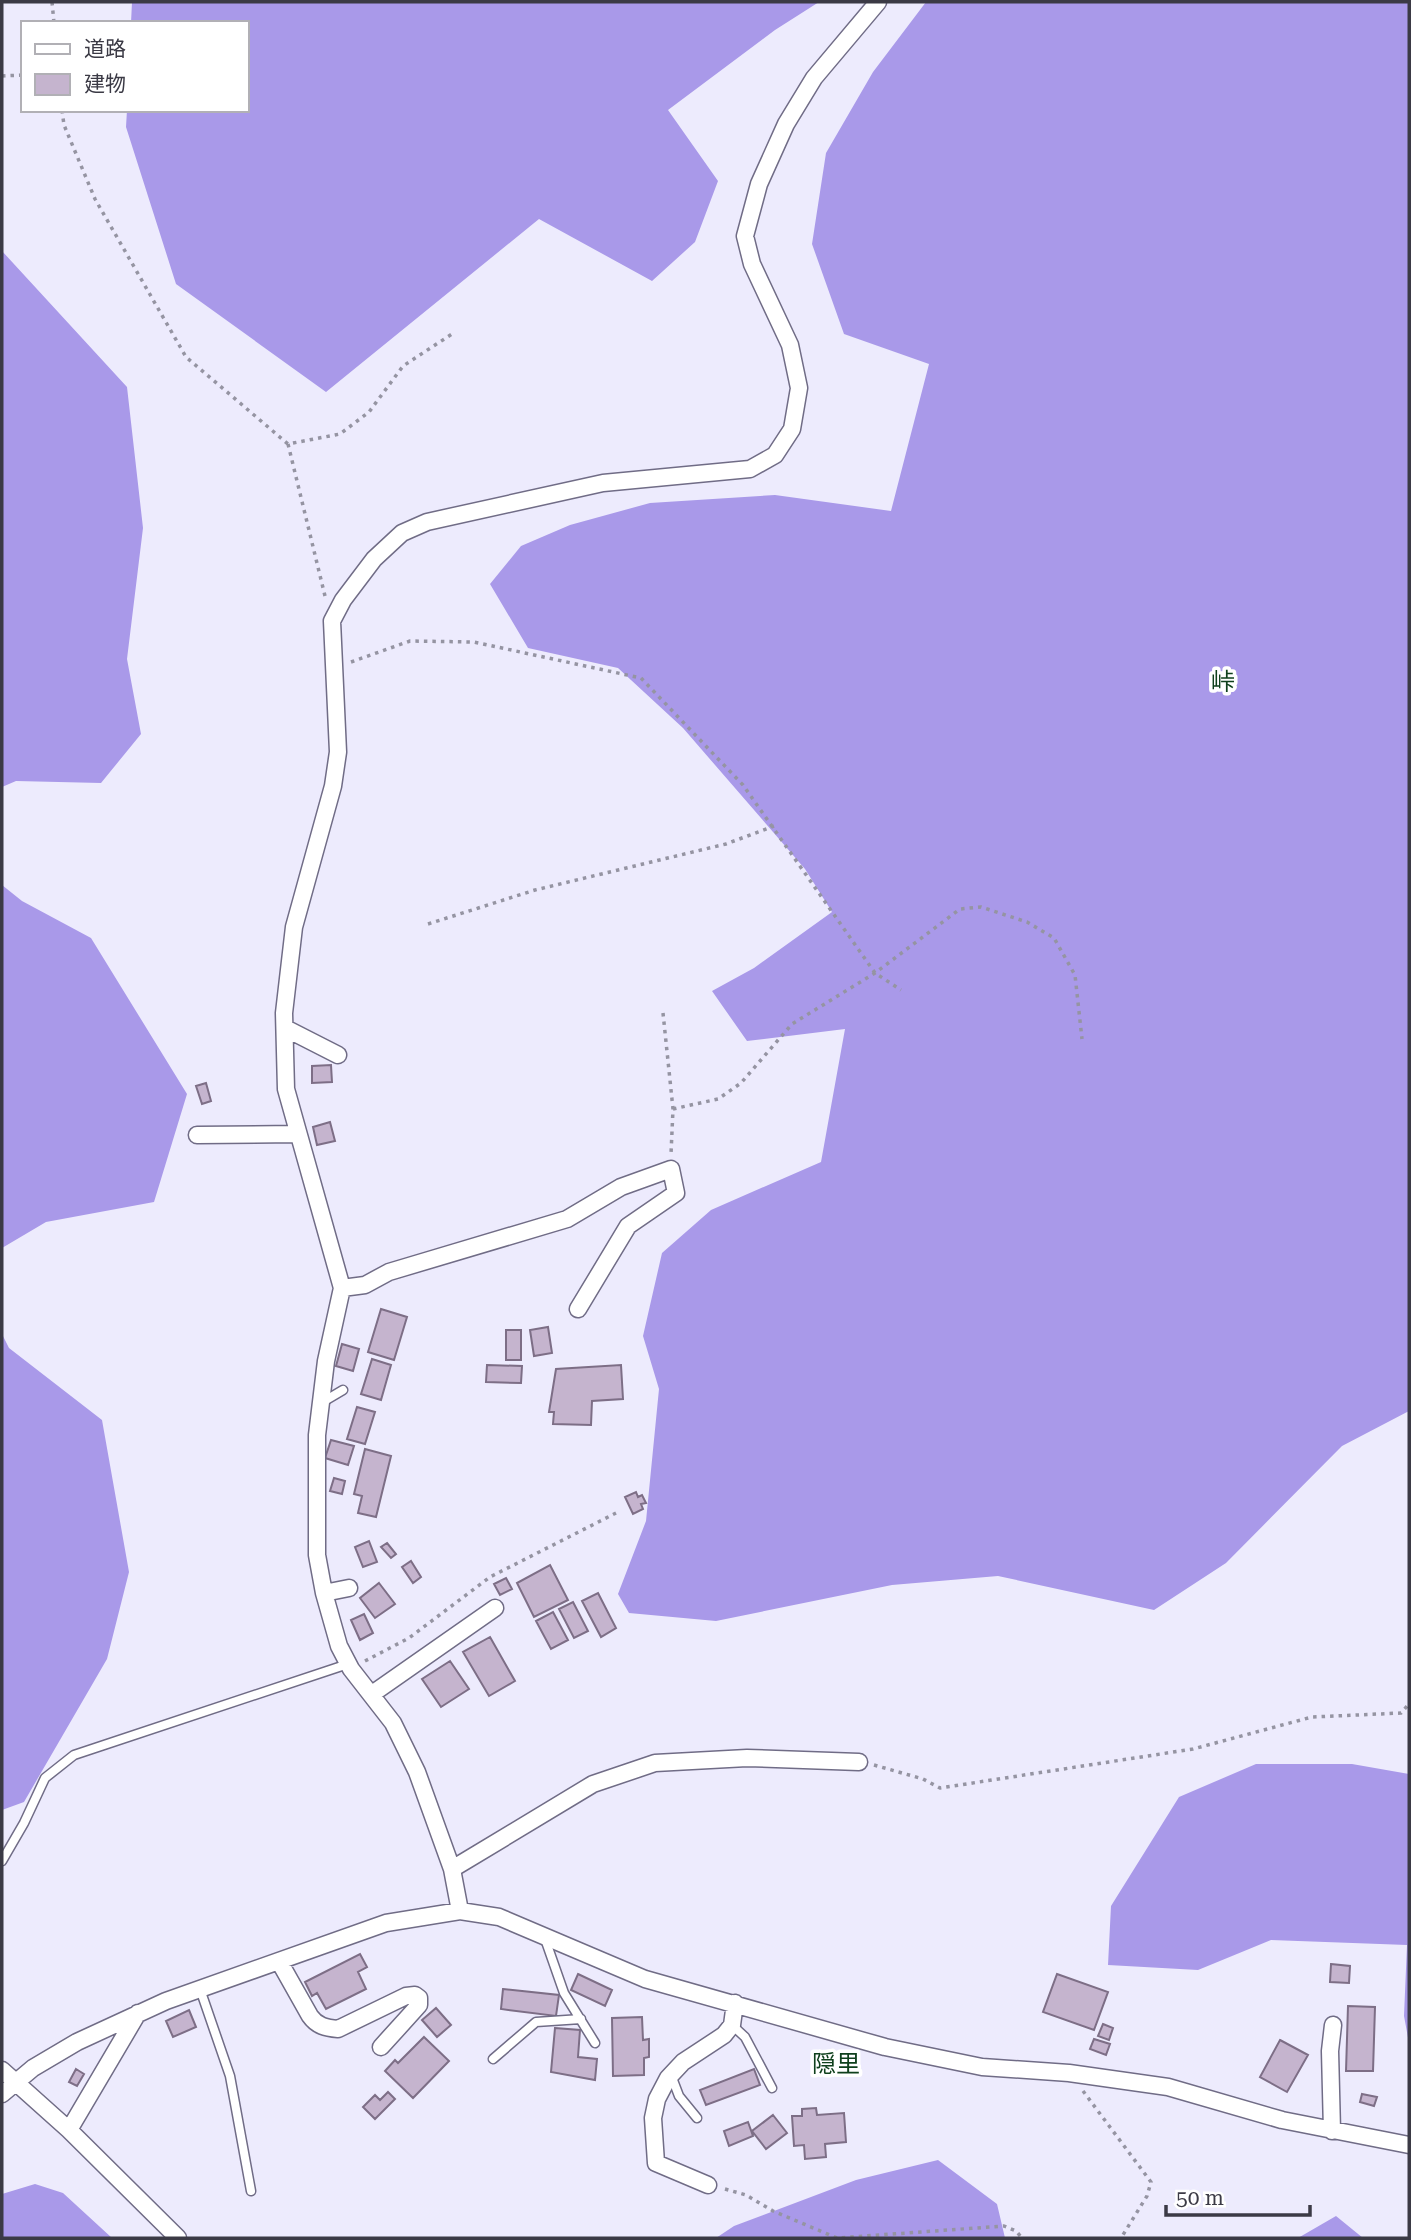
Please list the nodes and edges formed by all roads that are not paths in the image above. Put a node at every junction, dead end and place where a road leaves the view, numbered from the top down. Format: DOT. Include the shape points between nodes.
graph roads {
  1 [pos="878,2"];
  2 [pos="285,1028"];
  3 [pos="338,1055"];
  4 [pos="297,1134"];
  5 [pos="197,1135"];
  6 [pos="342,1288"];
  7 [pos="578,1308"];
  8 [pos="343,1390"];
  9 [pos="321,1403"];
  10 [pos="349,1588"];
  11 [pos="324,1593"];
  12 [pos="495,1608"];
  13 [pos="350,1666"];
  14 [pos="373,1694"];
  15 [pos="859,1762"];
  16 [pos="2,1861"];
  17 [pos="452,1870"];
  18 [pos="460,1911"];
  19 [pos="544,1936"];
  20 [pos="279,1961"];
  21 [pos="201,1989"];
  22 [pos="735,2003"];
  23 [pos="138,2013"];
  24 [pos="581,2020"];
  25 [pos="732,2025"];
  26 [pos="1333,2025"];
  27 [pos="595,2043"];
  28 [pos="381,2047"];
  29 [pos="493,2059"];
  30 [pos="2,2070"];
  31 [pos="671,2075"];
  32 [pos="15,2082"];
  33 [pos="772,2088"];
  34 [pos="2,2094"];
  35 [pos="697,2118"];
  36 [pos="69,2130"];
  37 [pos="1332,2131"];
  38 [pos="1409,2145"];
  39 [pos="708,2185"];
  40 [pos="251,2191"];
  41 [pos="178,2238"];
  1 -- 2 [label="street" via="814,78 786,124 759,184 745,236 752,264 790,345 799,388 792,429 775,455 750,469 603,483 427,522 402,533 374,559 343,600 332,621 338,752 294,927 286,975"];
  2 -- 3 [label="street"];
  2 -- 4 [label="street" via="286,1089"];
  4 -- 5 [label="street"];
  4 -- 6 [label="street"];
  6 -- 7 [label="street" via="365,1285 389,1272 567,1219 621,1187 671,1169 676,1193 628,1226"];
  6 -- 9 [label="street"];
  8 -- 9 [label="lane"];
  9 -- 11 [label="street" via="317,1555"];
  10 -- 11 [label="street"];
  11 -- 13 [label="street" via="339,1646"];
  12 -- 14 [label="street"];
  13 -- 14 [label="street"];
  13 -- 16 [label="lane" via="74,1755 45,1778"];
  14 -- 17 [label="street" via="417,1772"];
  15 -- 17 [label="street" via="747,1758 655,1763 593,1784"];
  17 -- 18 [label="street"];
  18 -- 19 [label="street" via="499,1917"];
  18 -- 20 [label="street" via="386,1923"];
  19 -- 22 [label="street" via="645,1979"];
  19 -- 24 [label="lane" via="564,1993"];
  20 -- 21 [label="street"];
  20 -- 28 [label="street" via="315,2023 329,2028 338,2029 407,1996 419,1998 419,2006"];
  21 -- 23 [label="street"];
  21 -- 40 [label="lane" via="230,2076"];
  22 -- 25 [label="street"];
  22 -- 37 [label="street" via="885,2047 982,2067 1168,2087"];
  23 -- 32 [label="street" via="77,2042"];
  23 -- 36 [label="street"];
  24 -- 27 [label="lane"];
  24 -- 29 [label="lane" via="536,2022"];
  25 -- 31 [label="street"];
  25 -- 33 [label="lane" via="745,2036"];
  26 -- 37 [label="street"];
  30 -- 32 [label="street"];
  31 -- 35 [label="lane" via="678,2096"];
  31 -- 39 [label="street" via="657,2099 653,2118 656,2163"];
  32 -- 34 [label="street"];
  32 -- 36 [label="street"];
  36 -- 41 [label="street"];
  37 -- 38 [label="street"];
}
